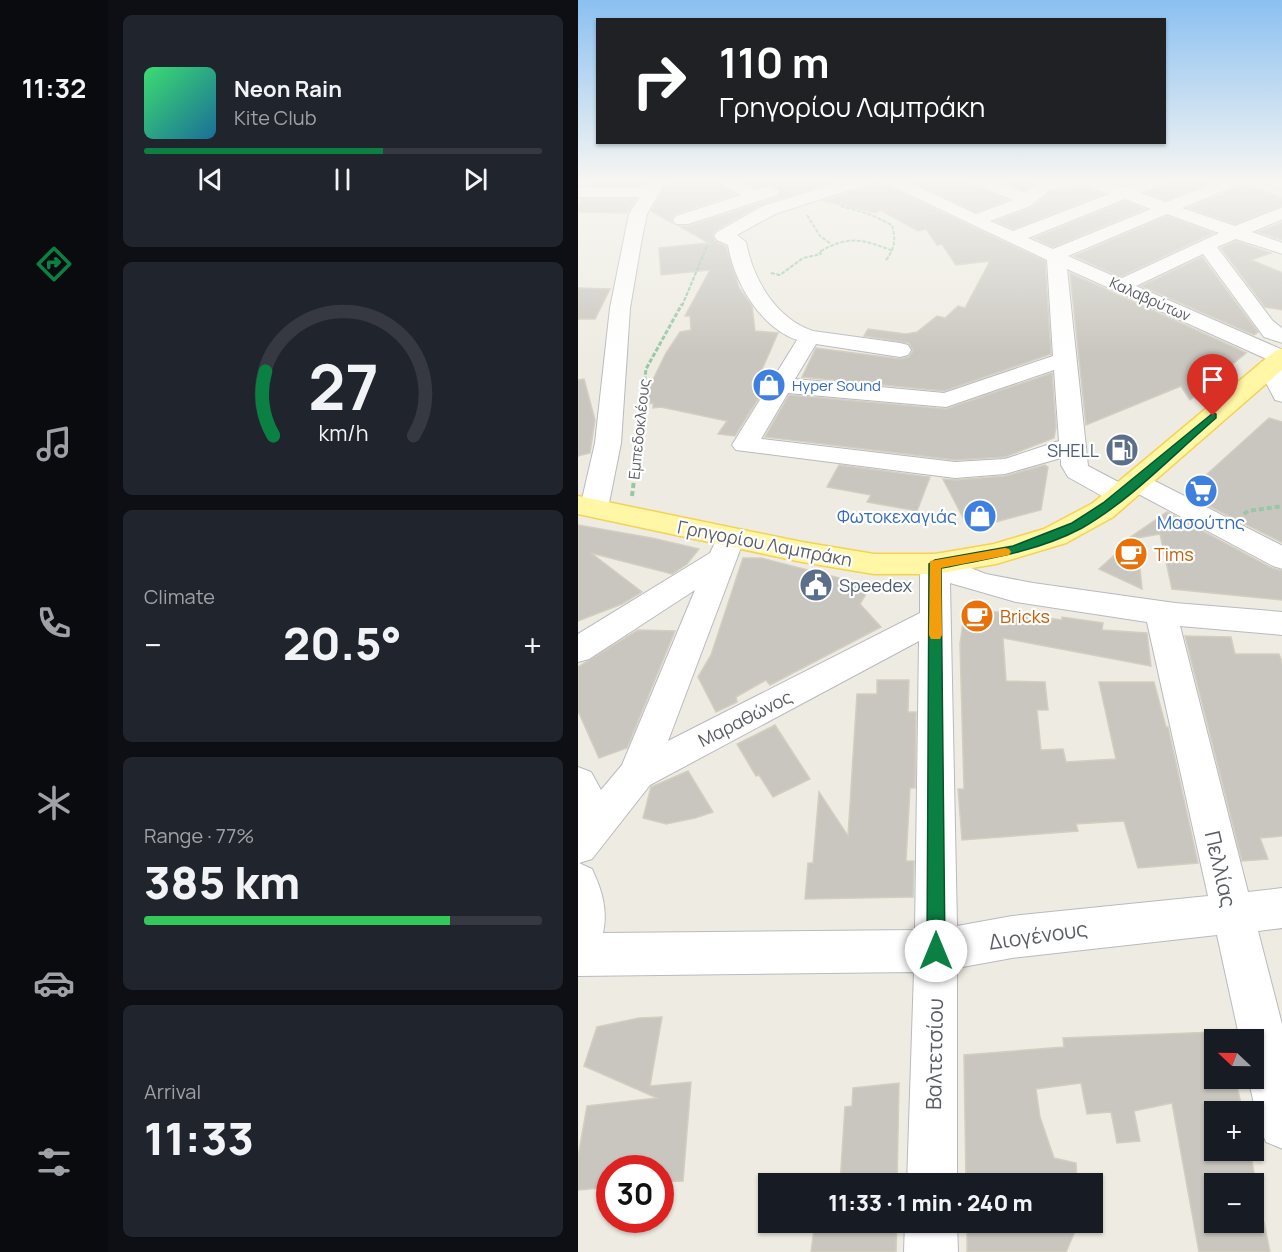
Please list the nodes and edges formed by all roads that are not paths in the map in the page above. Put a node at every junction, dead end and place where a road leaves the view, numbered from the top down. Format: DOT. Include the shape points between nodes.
graph roads {
  1 [pos="634,237"];
  2 [pos="726,237"];
  3 [pos="1095,237"];
  4 [pos="1224,237"];
  5 [pos="1248,237"];
  6 [pos="1013,238"];
  7 [pos="1206,245"];
  8 [pos="1283,249"];
  9 [pos="1056,257"];
  10 [pos="1120,286"];
  11 [pos="809,337"];
  12 [pos="900,350"];
  13 [pos="1279,354"];
  14 [pos="1066,359"];
  15 [pos="779,385"];
  16 [pos="1283,395"];
  17 [pos="1071,445"];
  18 [pos="1129,488"];
  19 [pos="586,506"];
  20 [pos="726,548"];
  21 [pos="1283,559"];
  22 [pos="935,564"];
  23 [pos="1161,614"];
  24 [pos="935,619"];
  25 [pos="1283,624"];
  26 [pos="578,650"];
  27 [pos="637,774"];
  28 [pos="578,783"];
  29 [pos="589,832"];
  30 [pos="578,882"];
  31 [pos="1283,908"];
  32 [pos="1232,913"];
  33 [pos="578,946"];
  34 [pos="936,951"];
  35 [pos="578,955"];
  36 [pos="1283,1125"];
  37 [pos="932,1173"];
  38 [pos="931,1233"];
  39 [pos="930,1252"];
  1 -- 19 [label="street" via="620,308 604,466"];
  2 -- 11 [label="street" via="737,242 747,279 767,308 792,331"];
  3 -- 9 [label="street"];
  4 -- 7 [label="street"];
  5 -- 8 [label="street"];
  6 -- 9 [label="street, Καλαβρύτων"];
  7 -- 10 [label="street"];
  7 -- 13 [label="street" via="1272,332"];
  9 -- 10 [label="street, Καλαβρύτων"];
  9 -- 14 [label="street"];
  10 -- 13 [label="street, Καλαβρύτων"];
  11 -- 12 [label="street"];
  11 -- 15 [label="street"];
  13 -- 16 [label="street"];
  13 -- 18 [label="main road, Γρηγορίου Λαμπράκη"];
  14 -- 15 [label="street" via="946,400"];
  14 -- 17 [label="street"];
  15 -- 17 [label="street" via="745,445 958,470 1021,464"];
  17 -- 18 [label="street" via="1077,471"];
  18 -- 21 [label="street" via="1228,529"];
  18 -- 22 [label="main road, Γρηγορίου Λαμπράκη" via="1088,519 1039,542"];
  19 -- 20 [label="main road, Γρηγορίου Λαμπράκη" via="630,514"];
  20 -- 22 [label="main road, Γρηγορίου Λαμπράκη" via="904,566"];
  20 -- 26 [label="street"];
  20 -- 27 [label="street"];
  22 -- 23 [label="street" via="954,576 995,588"];
  22 -- 24 [label="street, Βαλτετσίου"];
  23 -- 25 [label="street"];
  23 -- 32 [label="street, Πελλίας"];
  24 -- 27 [label="street, Μαραθώνος"];
  24 -- 34 [label="street, Βαλτετσίου"];
  27 -- 29 [label="street, Μαραθώνος"];
  28 -- 29 [label="street" via="591,808"];
  30 -- 33 [label="street" via="585,915"];
  31 -- 32 [label="street, Διογένους"];
  32 -- 34 [label="street, Διογένους" via="1012,937"];
  32 -- 36 [label="street, Πελλίας"];
  34 -- 35 [label="street, Διογένους"];
  34 -- 37 [label="street, Βαλτετσίου"];
  38 -- 39 [label="street"];
}
